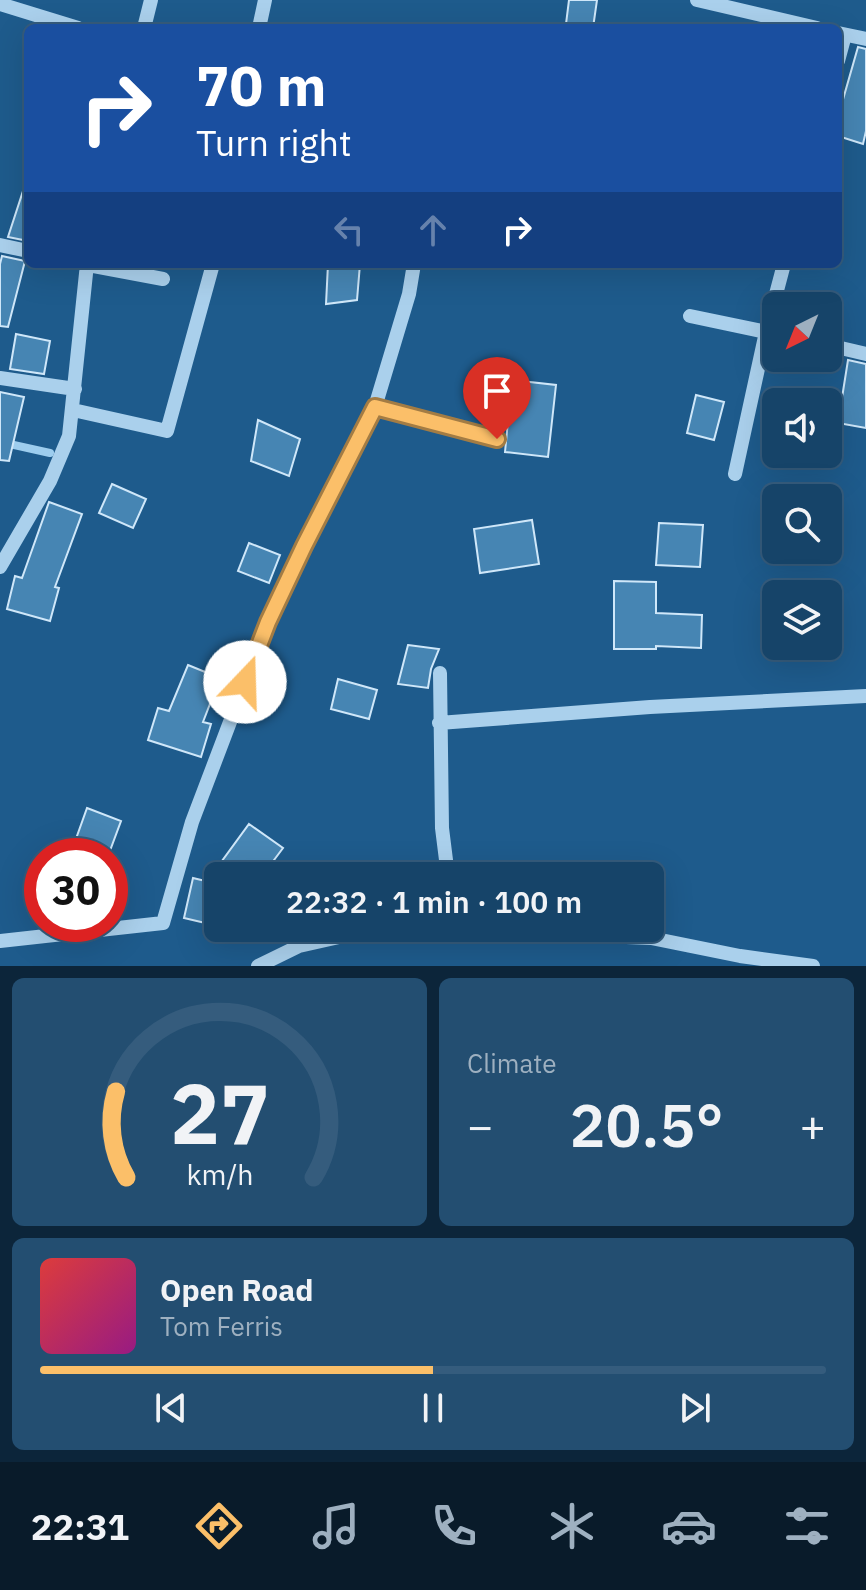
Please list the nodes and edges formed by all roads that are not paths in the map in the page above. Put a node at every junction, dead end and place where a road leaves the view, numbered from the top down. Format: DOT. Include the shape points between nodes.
graph roads {
  1 [pos="151,0"];
  2 [pos="265,0"];
  3 [pos="697,0"];
  4 [pos="0,4"];
  5 [pos="65,24"];
  6 [pos="145,24"];
  7 [pos="260,24"];
  8 [pos="800,24"];
  9 [pos="842,34"];
  10 [pos="866,39"];
  11 [pos="0,245"];
  12 [pos="24,250"];
  13 [pos="85,268"];
  14 [pos="106,268"];
  15 [pos="212,268"];
  16 [pos="413,268"];
  17 [pos="783,268"];
  18 [pos="163,279"];
  19 [pos="779,292"];
  20 [pos="690,316"];
  21 [pos="762,331"];
  22 [pos="842,348"];
  23 [pos="866,354"];
  24 [pos="762,368"];
  25 [pos="0,378"];
  26 [pos="75,389"];
  27 [pos="375,407"];
  28 [pos="73,410"];
  29 [pos="497,439"];
  30 [pos="735,474"];
  31 [pos="1,562"];
  32 [pos="440,673"];
  33 [pos="866,696"];
  34 [pos="439,723"];
  35 [pos="446,862"];
  36 [pos="0,941"];
  37 [pos="664,941"];
  38 [pos="317,942"];
  39 [pos="258,966"];
  40 [pos="813,966"];
  1 -- 6 [label="street"];
  2 -- 7 [label="street"];
  3 -- 8 [label="street"];
  4 -- 5 [label="street"];
  9 -- 10 [label="street"];
  11 -- 12 [label="street"];
  13 -- 26 [label="street"];
  14 -- 18 [label="street"];
  15 -- 28 [label="street" via="167,431"];
  16 -- 27 [label="street"];
  17 -- 19 [label="street"];
  20 -- 21 [label="street"];
  22 -- 23 [label="street"];
  24 -- 30 [label="street"];
  25 -- 26 [label="street"];
  26 -- 28 [label="street"];
  27 -- 29 [label="street"];
  27 -- 36 [label="street" via="268,622 196,809 163,923"];
  28 -- 31 [label="street" via="62,458"];
  32 -- 34 [label="street"];
  33 -- 34 [label="street"];
  34 -- 35 [label="street"];
  37 -- 40 [label="street"];
  38 -- 39 [label="street"];
}
